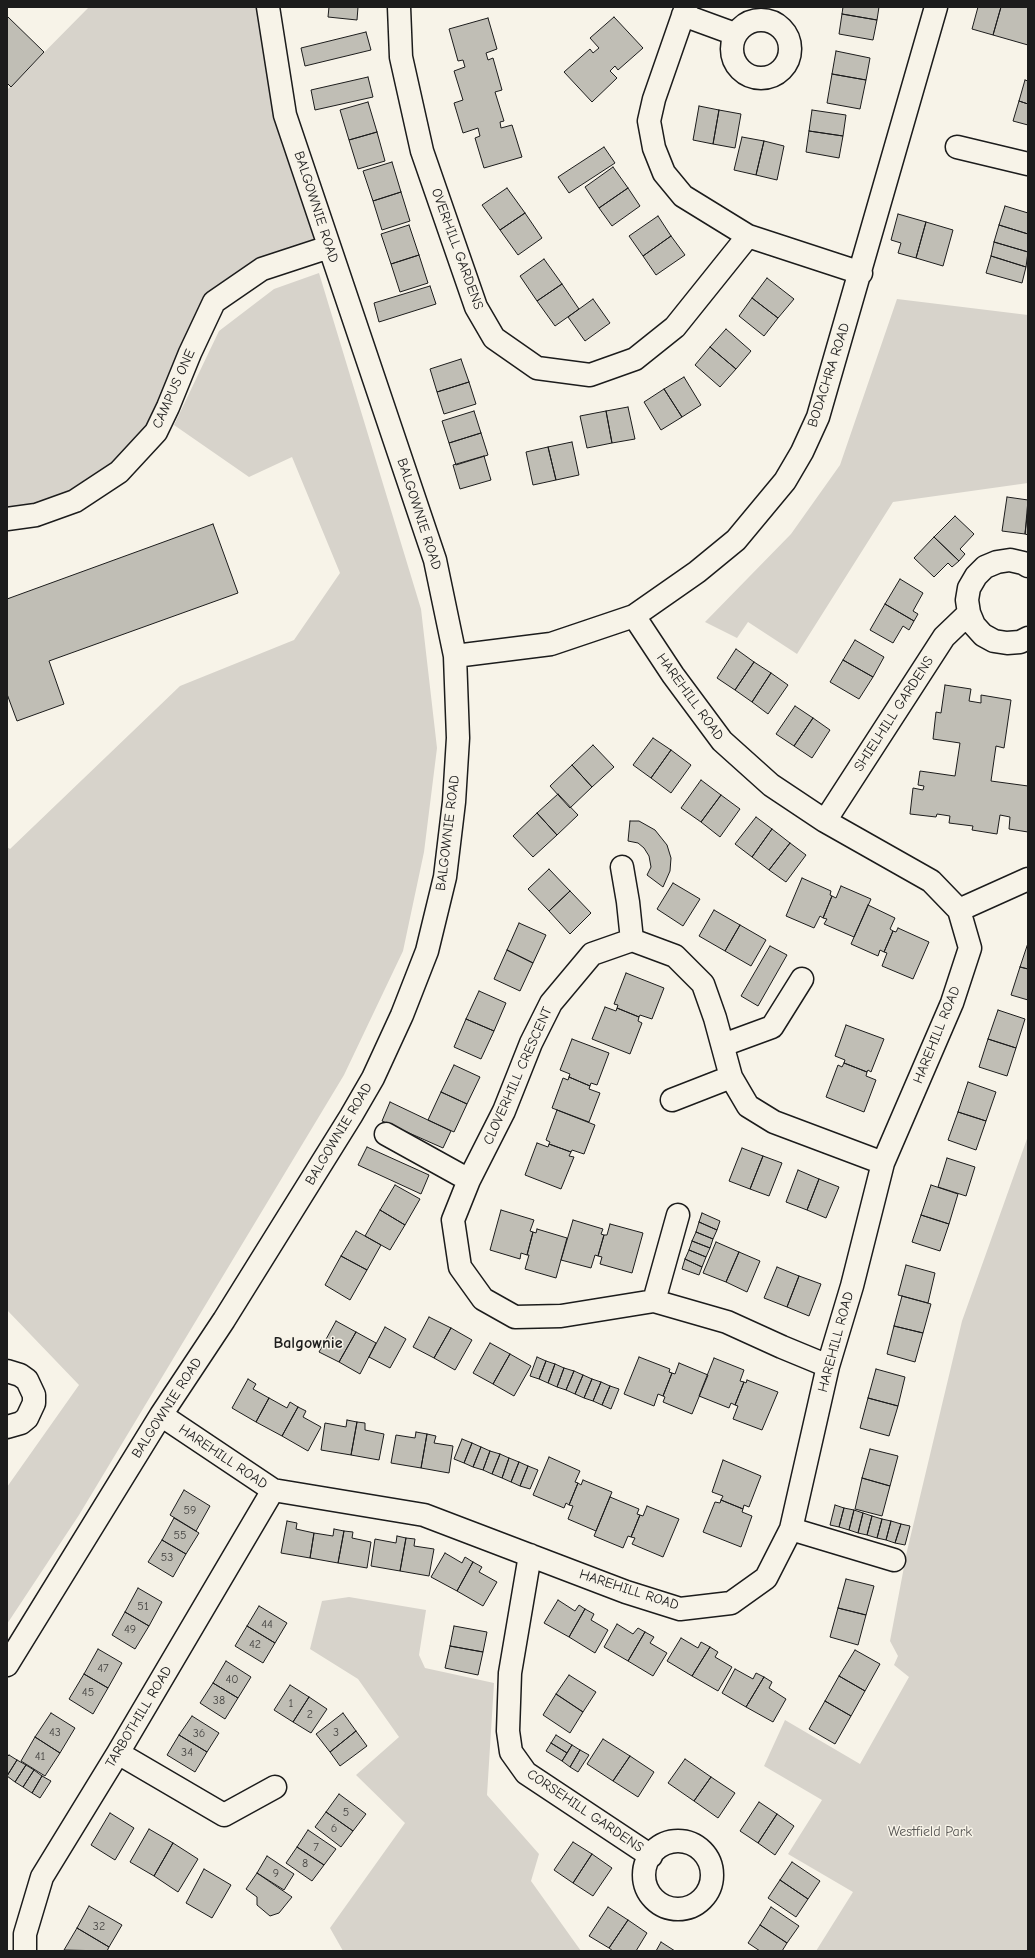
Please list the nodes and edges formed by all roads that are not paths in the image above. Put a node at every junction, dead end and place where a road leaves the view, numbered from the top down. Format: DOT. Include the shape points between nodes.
graph roads {
  1 [pos="268,7"];
  2 [pos="399,7"];
  3 [pos="936,7"];
  4 [pos="684,11"];
  5 [pos="735,34"];
  6 [pos="957,146"];
  7 [pos="1028,164"];
  8 [pos="748,236"];
  9 [pos="329,247"];
  10 [pos="861,273"];
  11 [pos="7,519"];
  12 [pos="1028,566"];
  13 [pos="969,613"];
  14 [pos="634,616"];
  15 [pos="1028,638"];
  16 [pos="455,656"];
  17 [pos="826,821"];
  18 [pos="622,867"];
  19 [pos="1028,879"];
  20 [pos="960,910"];
  21 [pos="632,940"];
  22 [pos="802,979"];
  23 [pos="723,1045"];
  24 [pos="731,1077"];
  25 [pos="672,1100"];
  26 [pos="386,1134"];
  27 [pos="883,1163"];
  28 [pos="469,1180"];
  29 [pos="678,1215"];
  30 [pos="654,1301"];
  31 [pos="828,1366"];
  32 [pos="7,1371"];
  33 [pos="161,1415"];
  34 [pos="7,1427"];
  35 [pos="273,1490"];
  36 [pos="791,1529"];
  37 [pos="530,1555"];
  38 [pos="894,1560"];
  39 [pos="7,1665"];
  40 [pos="118,1753"];
  41 [pos="275,1786"];
  42 [pos="651,1856"];
  43 [pos="25,1951"];
  1 -- 9 [label="street, BALGOWNIE ROAD" via="285,115"];
  2 -- 8 [label="street, OVERHILL GARDENS" via="401,57 422,150 476,307 494,338 537,368 590,375 635,359 675,327"];
  3 -- 10 [label="street, BODACHRA ROAD"];
  4 -- 5 [label="street"];
  4 -- 8 [label="street" via="649,121 654,148 664,173 683,196"];
  6 -- 7 [label="street"];
  8 -- 10 [label="street"];
  9 -- 11 [label="street, CAMPUS ONE" via="262,269 214,302 156,432 119,472 75,501 36,515"];
  9 -- 16 [label="street, BALGOWNIE ROAD" via="435,560"];
  10 -- 14 [label="street, BODACHRA ROAD" via="818,417 785,481 736,540 697,572"];
  12 -- 13 [label="street" via="1010,560 985,567 976,576 970,588 967,600"];
  13 -- 15 [label="street" via="979,630 994,641 1020,642"];
  13 -- 17 [label="street, SHIELHILL GARDENS" via="944,637"];
  14 -- 16 [label="street, BODACHRA ROAD" via="551,644"];
  14 -- 17 [label="street, HAREHILL ROAD" via="673,675 722,741 771,785"];
  16 -- 33 [label="street, BALGOWNIE ROAD" via="458,738 454,802 445,877 427,951 402,1015 373,1078 224,1320"];
  17 -- 20 [label="street, HAREHILL ROAD" via="931,881"];
  18 -- 21 [label="street"];
  19 -- 20 [label="street"];
  20 -- 27 [label="street, HAREHILL ROAD" via="970,948 952,1004"];
  21 -- 23 [label="street" via="675,956 703,984"];
  21 -- 28 [label="street, CLOVERHILL CRESCENT" via="592,954 551,1003 531,1043 504,1111"];
  22 -- 23 [label="street" via="772,1027"];
  23 -- 24 [label="street"];
  24 -- 25 [label="street"];
  24 -- 27 [label="street" via="748,1106 774,1122"];
  26 -- 28 [label="street"];
  27 -- 31 [label="street, HAREHILL ROAD" via="852,1286"];
  28 -- 30 [label="street, CLOVERHILL CRESCENT" via="453,1220 460,1268 483,1299 516,1317 561,1316"];
  29 -- 30 [label="street"];
  30 -- 31 [label="street, CLOVERHILL CRESCENT" via="727,1322"];
  31 -- 36 [label="street, HAREHILL ROAD"];
  32 -- 34 [label="street" via="27,1380 34,1395 32,1411 27,1418 21,1423"];
  33 -- 35 [label="street, HAREHILL ROAD"];
  33 -- 39 [label="street, BALGOWNIE ROAD"];
  35 -- 37 [label="street, HAREHILL ROAD" via="424,1514"];
  35 -- 40 [label="street, TARBOTHILL ROAD"];
  36 -- 37 [label="street, HAREHILL ROAD" via="766,1578 731,1603 680,1610"];
  36 -- 38 [label="street"];
  37 -- 42 [label="street, CORSEHILL GARDENS" via="510,1673 508,1731 511,1752 526,1773"];
  40 -- 41 [label="street" via="224,1815"];
  40 -- 43 [label="street, TARBOTHILL ROAD" via="42,1877 25,1934"];
}
